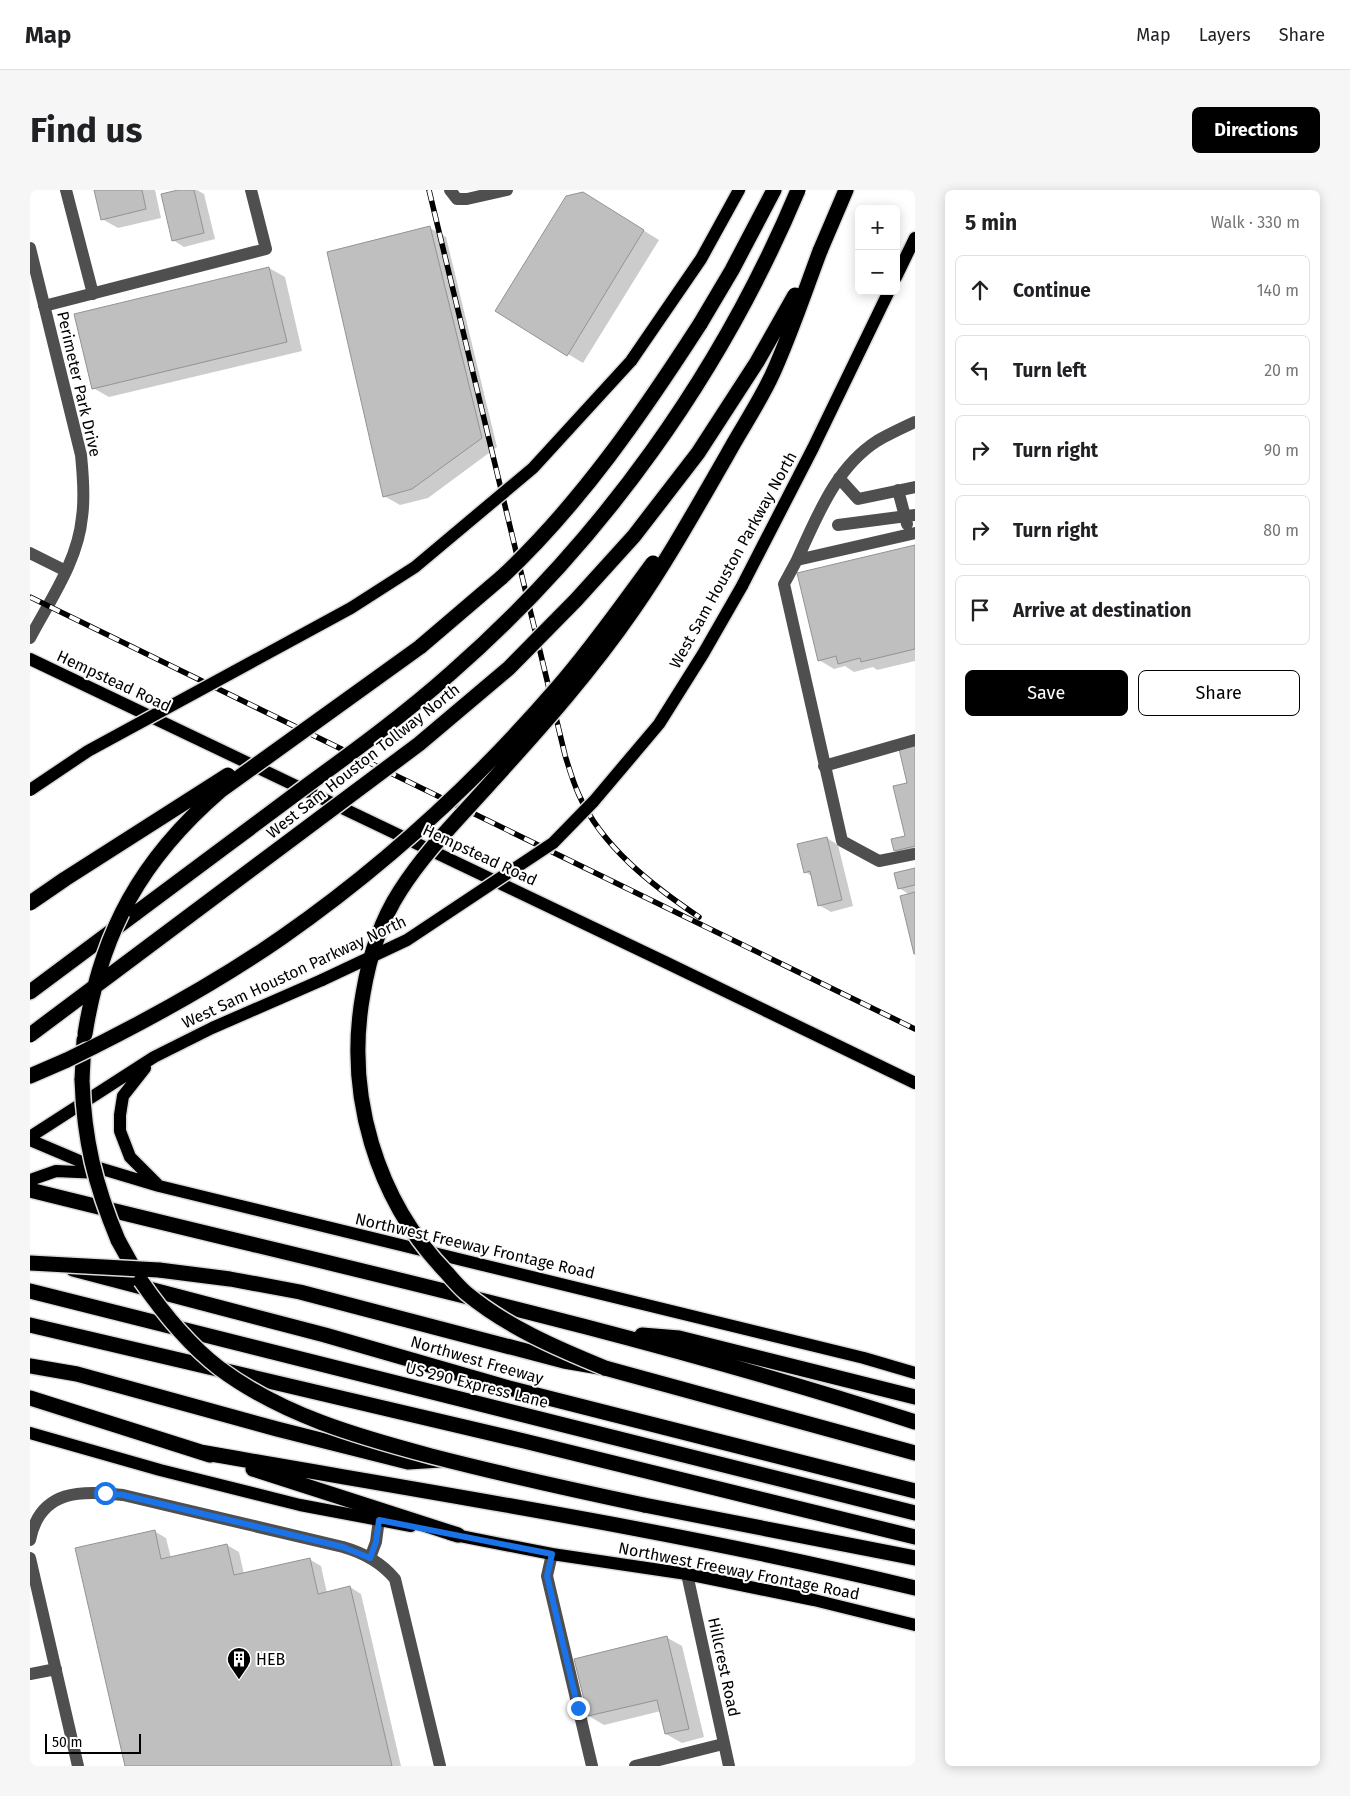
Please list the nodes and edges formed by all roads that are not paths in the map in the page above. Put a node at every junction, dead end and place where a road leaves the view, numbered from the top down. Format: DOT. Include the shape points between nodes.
graph roads {
  1 [pos="66,190"];
  2 [pos="251,190"];
  3 [pos="450,190"];
  4 [pos="507,190"];
  5 [pos="739,190"];
  6 [pos="774,190"];
  7 [pos="798,190"];
  8 [pos="846,190"];
  9 [pos="915,238"];
  10 [pos="30,248"];
  11 [pos="820,251"];
  12 [pos="911,253"];
  13 [pos="900,271"];
  14 [pos="93,294"];
  15 [pos="887,295"];
  16 [pos="44,306"];
  17 [pos="915,422"];
  18 [pos="720,466"];
  19 [pos="839,478"];
  20 [pos="915,487"];
  21 [pos="898,490"];
  22 [pos="910,516"];
  23 [pos="838,525"];
  24 [pos="913,535"];
  25 [pos="30,553"];
  26 [pos="797,560"];
  27 [pos="66,571"];
  28 [pos="30,638"];
  29 [pos="30,659"];
  30 [pos="915,740"];
  31 [pos="257,763"];
  32 [pos="824,766"];
  33 [pos="30,790"];
  34 [pos="915,854"];
  35 [pos="30,903"];
  36 [pos="30,992"];
  37 [pos="30,1035"];
  38 [pos="154,1057"];
  39 [pos="30,1076"];
  40 [pos="915,1083"];
  41 [pos="30,1139"];
  42 [pos="115,1174"];
  43 [pos="30,1180"];
  44 [pos="159,1186"];
  45 [pos="30,1190"];
  46 [pos="30,1258"];
  47 [pos="30,1263"];
  48 [pos="31,1292"];
  49 [pos="30,1325"];
  50 [pos="608,1332"];
  51 [pos="30,1366"];
  52 [pos="605,1368"];
  53 [pos="915,1373"];
  54 [pos="915,1397"];
  55 [pos="30,1398"];
  56 [pos="915,1422"];
  57 [pos="30,1433"];
  58 [pos="200,1452"];
  59 [pos="915,1453"];
  60 [pos="448,1460"];
  61 [pos="915,1491"];
  62 [pos="915,1513"];
  63 [pos="379,1520"];
  64 [pos="458,1535"];
  65 [pos="915,1537"];
  66 [pos="30,1540"];
  67 [pos="552,1554"];
  68 [pos="30,1558"];
  69 [pos="370,1558"];
  70 [pos="915,1558"];
  71 [pos="687,1574"];
  72 [pos="915,1588"];
  73 [pos="915,1624"];
  74 [pos="56,1669"];
  75 [pos="30,1674"];
  76 [pos="724,1744"];
  77 [pos="78,1766"];
  78 [pos="440,1766"];
  79 [pos="592,1766"];
  80 [pos="635,1766"];
  81 [pos="729,1766"];
  1 -- 14 [label="street"];
  2 -- 14 [label="street" via="266,248"];
  3 -- 4 [label="street" via="457,199"];
  5 -- 33 [label="main road, bridge" via="701,259 631,361 533,468 415,567 351,608 88,752"];
  6 -- 31 [label="highway, bridge" via="730,274 677,360 586,487 550,529 502,577 430,639"];
  7 -- 36 [label="highway, West Sam Houston Tollway North, bridge" via="743,304 679,412 614,501 531,596 470,656 398,717"];
  8 -- 11 [label="highway, West Sam Houston Tollway North"];
  9 -- 12 [label="main road"];
  10 -- 16 [label="street, Perimeter Park Drive"];
  11 -- 18 [label="highway, bridge" via="772,375"];
  11 -- 37 [label="highway, West Sam Houston Tollway North, bridge" via="757,362 698,453 627,543 509,668 419,744"];
  12 -- 13 [label="main road"];
  14 -- 16 [label="street"];
  15 -- 38 [label="main road, West Sam Houston Parkway North, bridge" via="813,448 703,654 658,724 594,801 553,843 406,940"];
  16 -- 27 [label="street, Perimeter Park Drive" via="82,470 82,518 78,540"];
  17 -- 19 [label="street" via="876,441"];
  18 -- 39 [label="highway, bridge" via="658,556 558,686 502,749 391,853 280,939 212,982 139,1024"];
  18 -- 52 [label="highway, bridge" via="679,540 577,685 408,878 380,931 368,966 359,1016 357,1067 363,1112 380,1169 402,1216 430,1256 465,1293 511,1324 556,1348"];
  19 -- 21 [label="street" via="858,499"];
  19 -- 26 [label="street"];
  20 -- 21 [label="street"];
  21 -- 22 [label="street"];
  22 -- 23 [label="street"];
  22 -- 24 [label="street"];
  24 -- 26 [label="street"];
  25 -- 27 [label="street"];
  26 -- 32 [label="street" via="784,584"];
  27 -- 28 [label="street, Perimeter Park Drive"];
  29 -- 40 [label="main road, Hempstead Road"];
  30 -- 32 [label="street"];
  31 -- 35 [label="highway, bridge" via="223,778"];
  31 -- 60 [label="highway, bridge" via="202,807 169,841 141,878 108,942 93,987 83,1057 83,1112 94,1175 108,1218 141,1281 179,1330 220,1368 279,1405 314,1421"];
  32 -- 34 [label="street" via="842,842 879,862"];
  38 -- 41 [label="main road, West Sam Houston Parkway North"];
  38 -- 44 [label="main road" via="123,1096 120,1131 130,1157"];
  41 -- 42 [label="main road, Northwest Freeway Frontage Road"];
  42 -- 43 [label="main road" via="56,1171"];
  42 -- 44 [label="main road, Northwest Freeway Frontage Road"];
  44 -- 53 [label="main road, Northwest Freeway Frontage Road"];
  45 -- 50 [label="highway"];
  46 -- 61 [label="highway, Northwest Freeway, bridge" via="315,1332 509,1388"];
  47 -- 52 [label="highway, bridge" via="159,1270 292,1290 564,1361"];
  48 -- 62 [label="highway, US 290 Express Lane"];
  49 -- 65 [label="highway"];
  50 -- 54 [label="highway" via="678,1338"];
  50 -- 56 [label="highway"];
  51 -- 60 [label="highway, bridge" via="77,1374 408,1462"];
  52 -- 59 [label="highway"];
  55 -- 58 [label="highway"];
  57 -- 63 [label="main road, Northwest Freeway Frontage Road" via="169,1472"];
  58 -- 64 [label="highway"];
  58 -- 72 [label="highway" via="576,1518 842,1570"];
  60 -- 70 [label="highway, bridge" via="644,1505"];
  63 -- 64 [label="main road, Northwest Freeway Frontage Road"];
  63 -- 69 [label="street"];
  64 -- 67 [label="main road, Northwest Freeway Frontage Road"];
  66 -- 69 [label="street" via="36,1522 50,1504 68,1495 91,1492 123,1495 305,1538 354,1550"];
  67 -- 71 [label="main road, Northwest Freeway Frontage Road"];
  67 -- 79 [label="street" via="547,1576"];
  68 -- 74 [label="street"];
  69 -- 78 [label="street" via="395,1579"];
  71 -- 73 [label="main road, Northwest Freeway Frontage Road"];
  71 -- 76 [label="street, Hillcrest Road"];
  74 -- 75 [label="street"];
  74 -- 77 [label="street"];
  76 -- 80 [label="street"];
  76 -- 81 [label="street, Hillcrest Road"];
}
